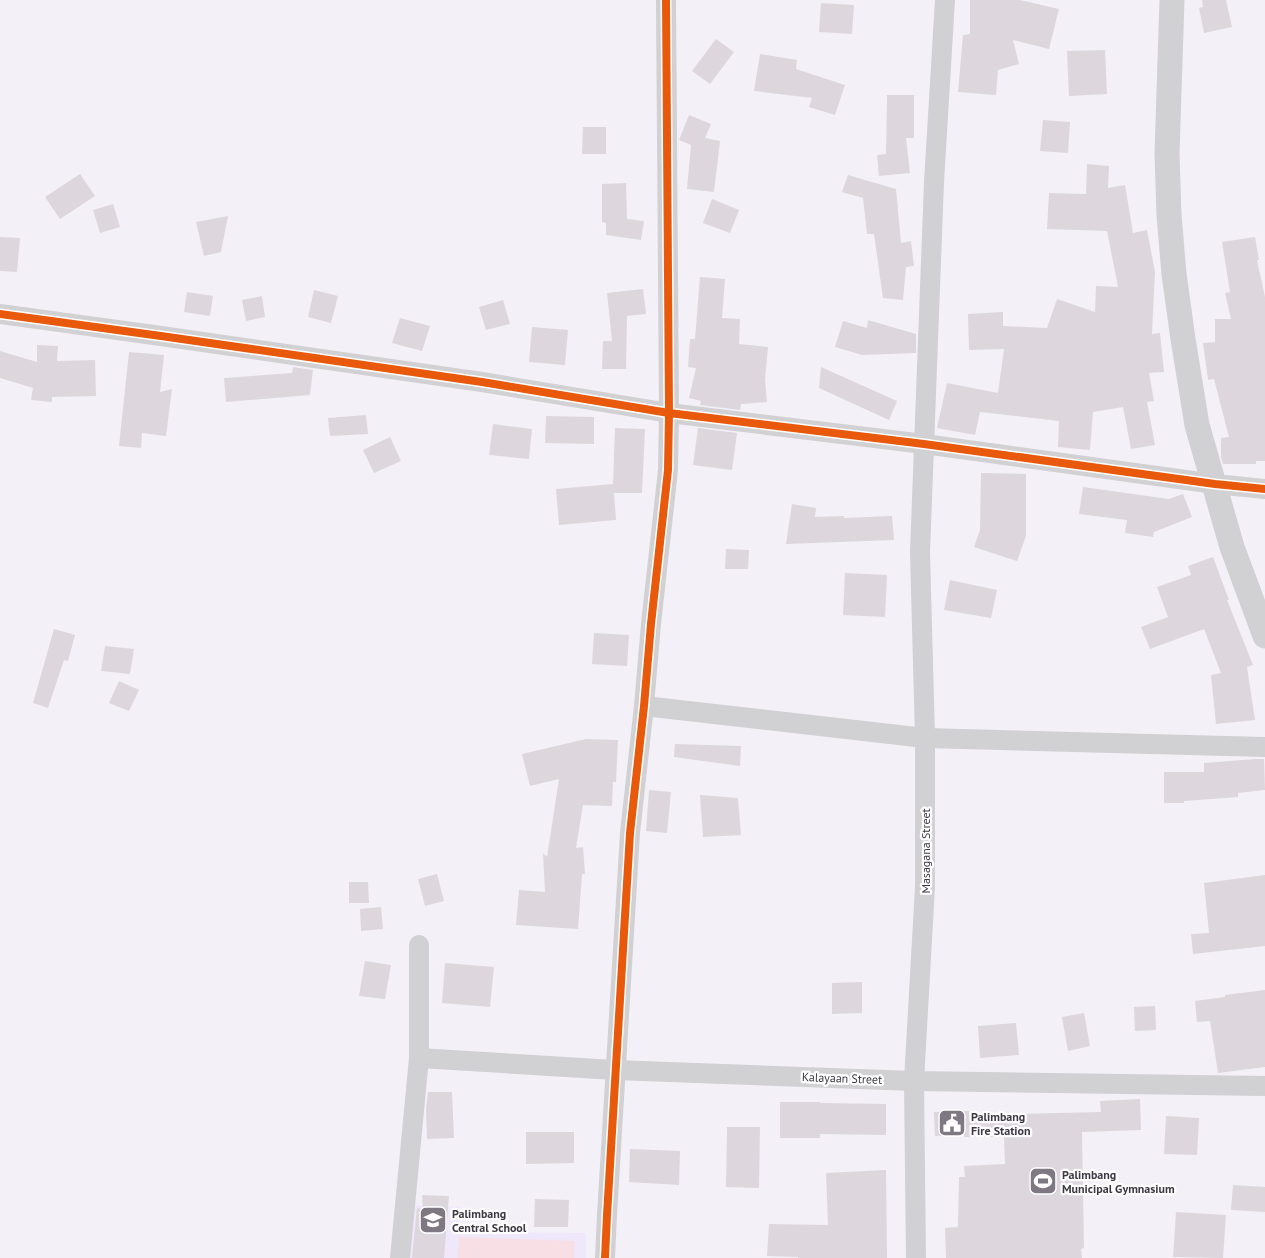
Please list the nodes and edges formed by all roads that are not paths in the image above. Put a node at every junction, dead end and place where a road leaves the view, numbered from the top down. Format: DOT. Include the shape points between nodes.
graph roads {
  1 [pos="666,0"];
  2 [pos="945,0"];
  3 [pos="1172,0"];
  4 [pos="0,314"];
  5 [pos="669,413"];
  6 [pos="924,444"];
  7 [pos="1215,484"];
  8 [pos="1265,489"];
  9 [pos="1265,636"];
  10 [pos="644,706"];
  11 [pos="925,738"];
  12 [pos="1265,747"];
  13 [pos="419,945"];
  14 [pos="419,1058"];
  15 [pos="615,1070"];
  16 [pos="914,1081"];
  17 [pos="1265,1086"];
  18 [pos="400,1258"];
  19 [pos="605,1258"];
  20 [pos="916,1258"];
  1 -- 5 [label="street"];
  2 -- 6 [label="street, Masagana Street"];
  3 -- 7 [label="street" via="1167,154 1174,274 1197,425"];
  4 -- 5 [label="street" via="482,382"];
  5 -- 6 [label="street"];
  5 -- 10 [label="street" via="668,470"];
  6 -- 7 [label="street"];
  6 -- 11 [label="street, Masagana Street" via="920,552"];
  7 -- 8 [label="street"];
  7 -- 9 [label="street" via="1232,546"];
  10 -- 11 [label="street"];
  10 -- 15 [label="street" via="630,833"];
  11 -- 12 [label="street"];
  11 -- 16 [label="street, Masagana Street" via="925,888"];
  13 -- 14 [label="street"];
  14 -- 15 [label="street, Kalayaan Street"];
  14 -- 18 [label="street"];
  15 -- 16 [label="street, Kalayaan Street"];
  15 -- 19 [label="street"];
  16 -- 17 [label="street, Kalayaan Street"];
  16 -- 20 [label="street, Masagana Street"];
}
